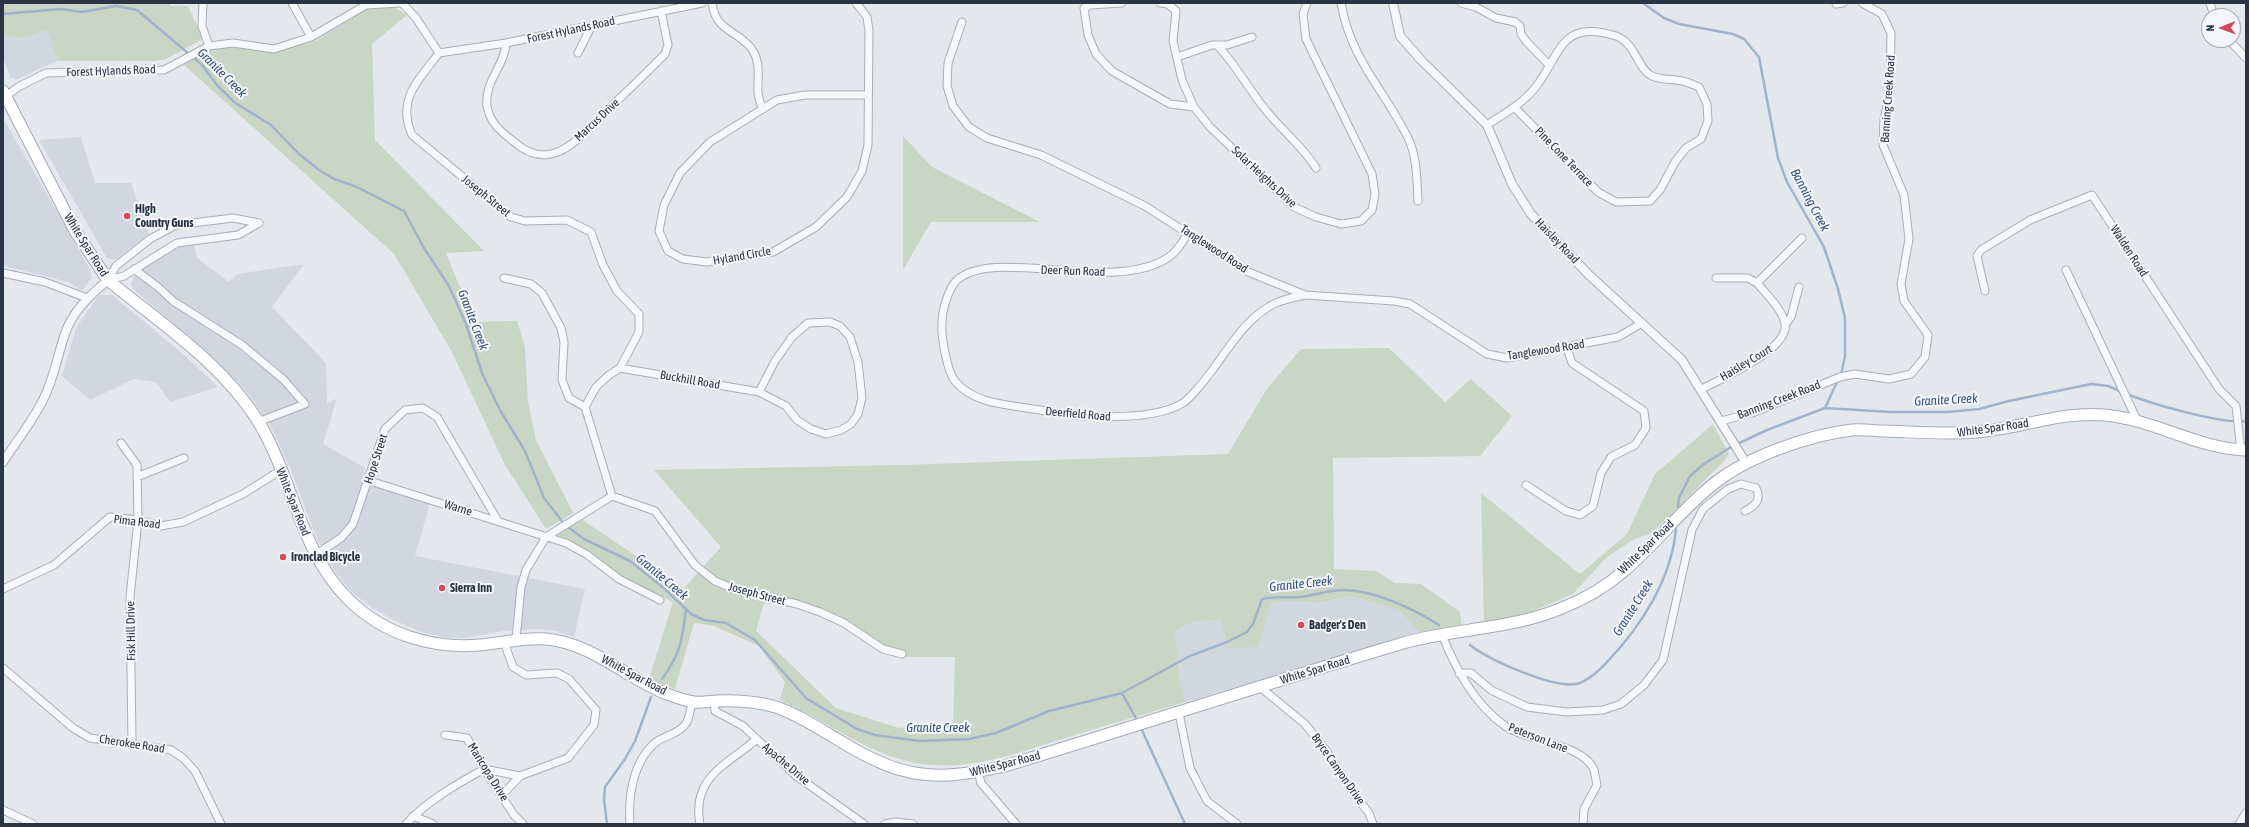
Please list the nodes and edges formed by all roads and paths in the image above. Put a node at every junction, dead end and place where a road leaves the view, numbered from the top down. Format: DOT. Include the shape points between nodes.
graph roads {
  1 [pos="203,3"];
  2 [pos="292,3"];
  3 [pos="401,3"];
  4 [pos="702,3"];
  5 [pos="712,3"];
  6 [pos="856,3"];
  7 [pos="1122,3"];
  8 [pos="1160,3"];
  9 [pos="1307,3"];
  10 [pos="1341,3"];
  11 [pos="1393,3"];
  12 [pos="1461,3"];
  13 [pos="1862,3"];
  14 [pos="661,11"];
  15 [pos="962,22"];
  16 [pos="592,25"];
  17 [pos="311,37"];
  18 [pos="1252,37"];
  19 [pos="506,43"];
  20 [pos="1217,45"];
  21 [pos="209,46"];
  22 [pos="2237,48"];
  23 [pos="439,53"];
  24 [pos="578,53"];
  25 [pos="1177,57"];
  26 [pos="2246,58"];
  27 [pos="1549,65"];
  28 [pos="4,94"];
  29 [pos="868,95"];
  30 [pos="762,108"];
  31 [pos="1194,108"];
  32 [pos="1515,108"];
  33 [pos="1487,125"];
  34 [pos="1316,168"];
  35 [pos="1418,201"];
  36 [pos="1188,233"];
  37 [pos="1802,238"];
  38 [pos="134,269"];
  39 [pos="2066,270"];
  40 [pos="3,273"];
  41 [pos="504,278"];
  42 [pos="1716,278"];
  43 [pos="108,280"];
  44 [pos="1757,283"];
  45 [pos="1799,287"];
  46 [pos="951,289"];
  47 [pos="1985,291"];
  48 [pos="1305,294"];
  49 [pos="88,298"];
  50 [pos="1642,323"];
  51 [pos="1786,325"];
  52 [pos="1567,348"];
  53 [pos="620,368"];
  54 [pos="1702,389"];
  55 [pos="759,392"];
  56 [pos="585,407"];
  57 [pos="2136,420"];
  58 [pos="1721,421"];
  59 [pos="258,422"];
  60 [pos="121,443"];
  61 [pos="2243,450"];
  62 [pos="184,458"];
  63 [pos="3,462"];
  64 [pos="1746,464"];
  65 [pos="281,470"];
  66 [pos="137,476"];
  67 [pos="370,480"];
  68 [pos="1526,486"];
  69 [pos="612,496"];
  70 [pos="1745,511"];
  71 [pos="138,520"];
  72 [pos="498,521"];
  73 [pos="546,537"];
  74 [pos="315,555"];
  75 [pos="3,590"];
  76 [pos="660,600"];
  77 [pos="1442,635"];
  78 [pos="516,639"];
  79 [pos="504,642"];
  80 [pos="902,654"];
  81 [pos="3,668"];
  82 [pos="1459,673"];
  83 [pos="1260,687"];
  84 [pos="714,701"];
  85 [pos="692,702"];
  86 [pos="1179,713"];
  87 [pos="445,735"];
  88 [pos="757,739"];
  89 [pos="132,743"];
  90 [pos="484,769"];
  91 [pos="978,772"];
  92 [pos="520,776"];
  93 [pos="502,795"];
  94 [pos="3,810"];
  95 [pos="2246,814"];
  96 [pos="413,816"];
  97 [pos="33,824"];
  98 [pos="220,824"];
  99 [pos="406,824"];
  100 [pos="433,824"];
  101 [pos="523,824"];
  102 [pos="630,824"];
  103 [pos="700,824"];
  104 [pos="864,824"];
  105 [pos="885,824"];
  106 [pos="914,824"];
  107 [pos="1016,824"];
  108 [pos="1237,824"];
  109 [pos="1373,824"];
  110 [pos="1583,824"];
  111 [pos="2239,824"];
  1 -- 21 [label="street" via="202,26"];
  2 -- 17 [label="street"];
  3 -- 17 [label="street, Forest Hylands Road" via="366,5"];
  3 -- 23 [label="street" via="416,18"];
  4 -- 14 [label="street, Forest Hylands Road"];
  5 -- 30 [label="street" via="717,21 751,48 760,67 758,88"];
  6 -- 29 [label="street" via="867,18 869,31"];
  7 -- 31 [label="street" via="1090,5 1084,8 1088,35 1096,54 1112,71 1170,104"];
  8 -- 25 [label="street, Solar Heights Drive" via="1168,4 1176,11 1173,41"];
  9 -- 31 [label="street, Solar Heights Drive" via="1303,14 1306,39 1372,174 1375,194 1372,210 1361,221 1341,224 1294,207 1210,127"];
  10 -- 35 [label="street" via="1351,42 1368,75 1409,141 1416,171"];
  11 -- 33 [label="street, Haisley Road" via="1400,36"];
  12 -- 27 [label="street" via="1476,7 1496,18 1515,22 1520,26 1521,34 1526,41"];
  13 -- 58 [label="street, Banning Creek Road" via="1882,14 1891,33 1890,91 1884,120 1883,145 1904,195 1909,239 1901,284 1904,301 1928,335 1925,357 1911,374 1889,379 1855,374 1840,376 1752,413"];
  14 -- 16 [label="street, Forest Hylands Road"];
  14 -- 19 [label="street, Marcus Drive" via="668,45 666,54 574,143 555,153 533,153 522,148 496,127 489,116 487,92 491,79 506,54"];
  15 -- 36 [label="street, Tanglewood Road" via="948,63 947,86 953,106 969,127 987,138 1041,156 1138,202"];
  16 -- 19 [label="street, Forest Hylands Road"];
  16 -- 24 [label="street"];
  17 -- 21 [label="street, Forest Hylands Road" via="274,49 233,43"];
  18 -- 20 [label="street" via="1228,45"];
  19 -- 23 [label="street, Forest Hylands Road"];
  20 -- 25 [label="street"];
  20 -- 34 [label="street" via="1269,114 1306,152"];
  21 -- 28 [label="street, Forest Hylands Road" via="164,70 46,73"];
  22 -- 26 [label="street"];
  23 -- 53 [label="street, Joseph Street" via="413,88 406,107 407,124 412,135 511,217 525,221 567,220 591,232 603,265 617,291 639,314 639,332"];
  25 -- 31 [label="street, Solar Heights Drive" via="1182,80"];
  27 -- 32 [label="street" via="1535,88"];
  27 -- 32 [label="street, Pine Cone Terrace" via="1562,42 1578,32 1617,37 1633,48 1639,62 1651,76 1684,81 1699,87 1707,104 1708,121 1701,139 1686,148 1660,190 1650,201 1616,202 1598,192"];
  28 -- 43 [label="main road, White Spar Road" via="75,232"];
  29 -- 30 [label="street, Hyland Circle" via="791,96"];
  29 -- 30 [label="street, Hyland Circle" via="868,145 862,172 847,197 816,227 773,252 750,256 707,262 683,259 668,251 659,231 664,205 680,173 710,142"];
  32 -- 33 [label="street"];
  33 -- 50 [label="street, Haisley Road" via="1512,184 1531,214 1589,275"];
  36 -- 46 [label="street, Deer Run Road" via="1169,257 1144,269 1097,273 994,268 957,280"];
  36 -- 48 [label="street, Tanglewood Road" via="1224,259 1246,271"];
  37 -- 44 [label="street"];
  38 -- 43 [label="street" via="124,276"];
  38 -- 43 [label="street" via="177,244 238,235 259,223 233,218 176,225 150,239 116,266"];
  38 -- 59 [label="street" via="173,301 242,345 284,380 305,404"];
  39 -- 57 [label="street"];
  40 -- 49 [label="street" via="45,282"];
  41 -- 56 [label="street" via="532,284 542,293 561,328 564,342 562,380 569,398"];
  42 -- 44 [label="street" via="1748,278"];
  43 -- 49 [label="street"];
  43 -- 59 [label="main road, White Spar Road" via="207,361 232,386"];
  44 -- 51 [label="street" via="1775,304"];
  45 -- 51 [label="street, Haisley Court" via="1791,317"];
  46 -- 48 [label="street, Deerfield Road" via="941,326 950,374 963,390 981,399 1044,411 1109,417 1159,412 1183,403 1203,382 1251,320 1275,304"];
  47 -- 61 [label="street, Walden Road" via="1977,256 1981,250 2030,220 2092,195 2219,389 2236,406"];
  48 -- 52 [label="street, Tanglewood Road" via="1410,304 1487,354 1507,358"];
  49 -- 63 [label="street" via="65,333 53,378 42,402"];
  50 -- 52 [label="street, Tanglewood Road" via="1618,337"];
  50 -- 54 [label="street, Haisley Road" via="1682,360"];
  51 -- 54 [label="street, Haisley Court" via="1776,345"];
  52 -- 68 [label="street" via="1572,363 1644,411 1646,428 1635,445 1611,457 1601,473 1593,506 1580,515 1566,511"];
  53 -- 55 [label="street, Buckhill Road"];
  53 -- 56 [label="street, Joseph Street" via="596,387"];
  54 -- 58 [label="street, Haisley Road"];
  55 -- 55 [label="street, Buckhill Road" via="775,361 792,337 808,323 830,322 840,326 850,337 858,362 862,398 858,414 851,424 826,434 811,429 797,420 786,406"];
  56 -- 69 [label="street"];
  57 -- 61 [label="main road, White Spar Road" via="2215,445"];
  57 -- 64 [label="main road, White Spar Road" via="2102,414 2075,415 1987,431 1951,434 1853,430 1792,445"];
  58 -- 64 [label="street, Haisley Road"];
  59 -- 65 [label="main road, White Spar Road"];
  60 -- 66 [label="street, Fisk Hill Drive" via="137,465"];
  62 -- 66 [label="street"];
  64 -- 77 [label="main road, White Spar Road" via="1717,481 1683,511 1624,571 1595,592 1546,615 1515,623"];
  65 -- 71 [label="street, Pima Road" via="243,494 183,522 161,526"];
  65 -- 74 [label="main road, White Spar Road"];
  66 -- 71 [label="street, Fisk Hill Drive"];
  67 -- 72 [label="street, Warne"];
  67 -- 72 [label="street, Hope Street" via="386,430 405,410 423,408 437,417"];
  67 -- 74 [label="street, Hope Street" via="353,524 341,538"];
  69 -- 73 [label="street"];
  69 -- 80 [label="street, Joseph Street" via="655,511 695,565 715,581 734,589 820,612 844,623 883,649"];
  70 -- 82 [label="street" via="1758,501 1759,494 1756,488 1741,484 1728,489 1703,508 1692,530 1663,660 1644,685 1621,704 1603,710 1567,712 1527,707 1491,690 1471,673"];
  71 -- 75 [label="street, Pima Road" via="110,517 54,565"];
  71 -- 89 [label="street, Fisk Hill Drive" via="130,597 134,731"];
  72 -- 73 [label="street, Warne"];
  73 -- 76 [label="street, Warne" via="566,543 586,554 619,579"];
  73 -- 78 [label="street" via="526,570 520,587"];
  74 -- 79 [label="main road, White Spar Road" via="347,599 369,617 405,637 438,645"];
  77 -- 82 [label="street, Peterson Lane"];
  77 -- 83 [label="main road, White Spar Road" via="1404,642"];
  78 -- 79 [label="main road, White Spar Road"];
  78 -- 85 [label="main road, White Spar Road" via="548,639 583,648 644,683"];
  79 -- 92 [label="street" via="512,667 526,675 557,673 569,679 596,710 594,725 568,758"];
  81 -- 89 [label="street, Cherokee Road" via="73,728 90,738"];
  82 -- 110 [label="street, Peterson Lane" via="1487,710 1506,727 1579,754 1593,769 1597,785 1584,809"];
  83 -- 86 [label="main road, White Spar Road"];
  83 -- 109 [label="street, Bryce Canyon Drive" via="1305,724 1326,749 1369,813"];
  84 -- 85 [label="main road, White Spar Road"];
  84 -- 88 [label="street, Apache Drive" via="714,711 743,726"];
  84 -- 91 [label="main road, White Spar Road" via="748,700 778,708 862,755 903,772 936,776"];
  85 -- 102 [label="street" via="690,720 683,728 656,741 642,760 633,778"];
  86 -- 91 [label="main road, White Spar Road"];
  86 -- 108 [label="street" via="1190,768 1207,801"];
  87 -- 90 [label="street, Maricopa Drive" via="467,738"];
  88 -- 103 [label="street" via="731,757 706,783 698,801"];
  88 -- 104 [label="street, Apache Drive" via="795,775"];
  89 -- 98 [label="street, Cherokee Road" via="171,750 183,758 195,772"];
  90 -- 92 [label="street"];
  90 -- 93 [label="street, Maricopa Drive"];
  90 -- 96 [label="street"];
  91 -- 107 [label="street" via="981,783"];
  92 -- 93 [label="street"];
  93 -- 101 [label="street, Maricopa Drive" via="514,815"];
  94 -- 97 [label="street"];
  95 -- 111 [label="street"];
  96 -- 99 [label="street"];
  96 -- 100 [label="street"];
  105 -- 106 [label="street"];
}
